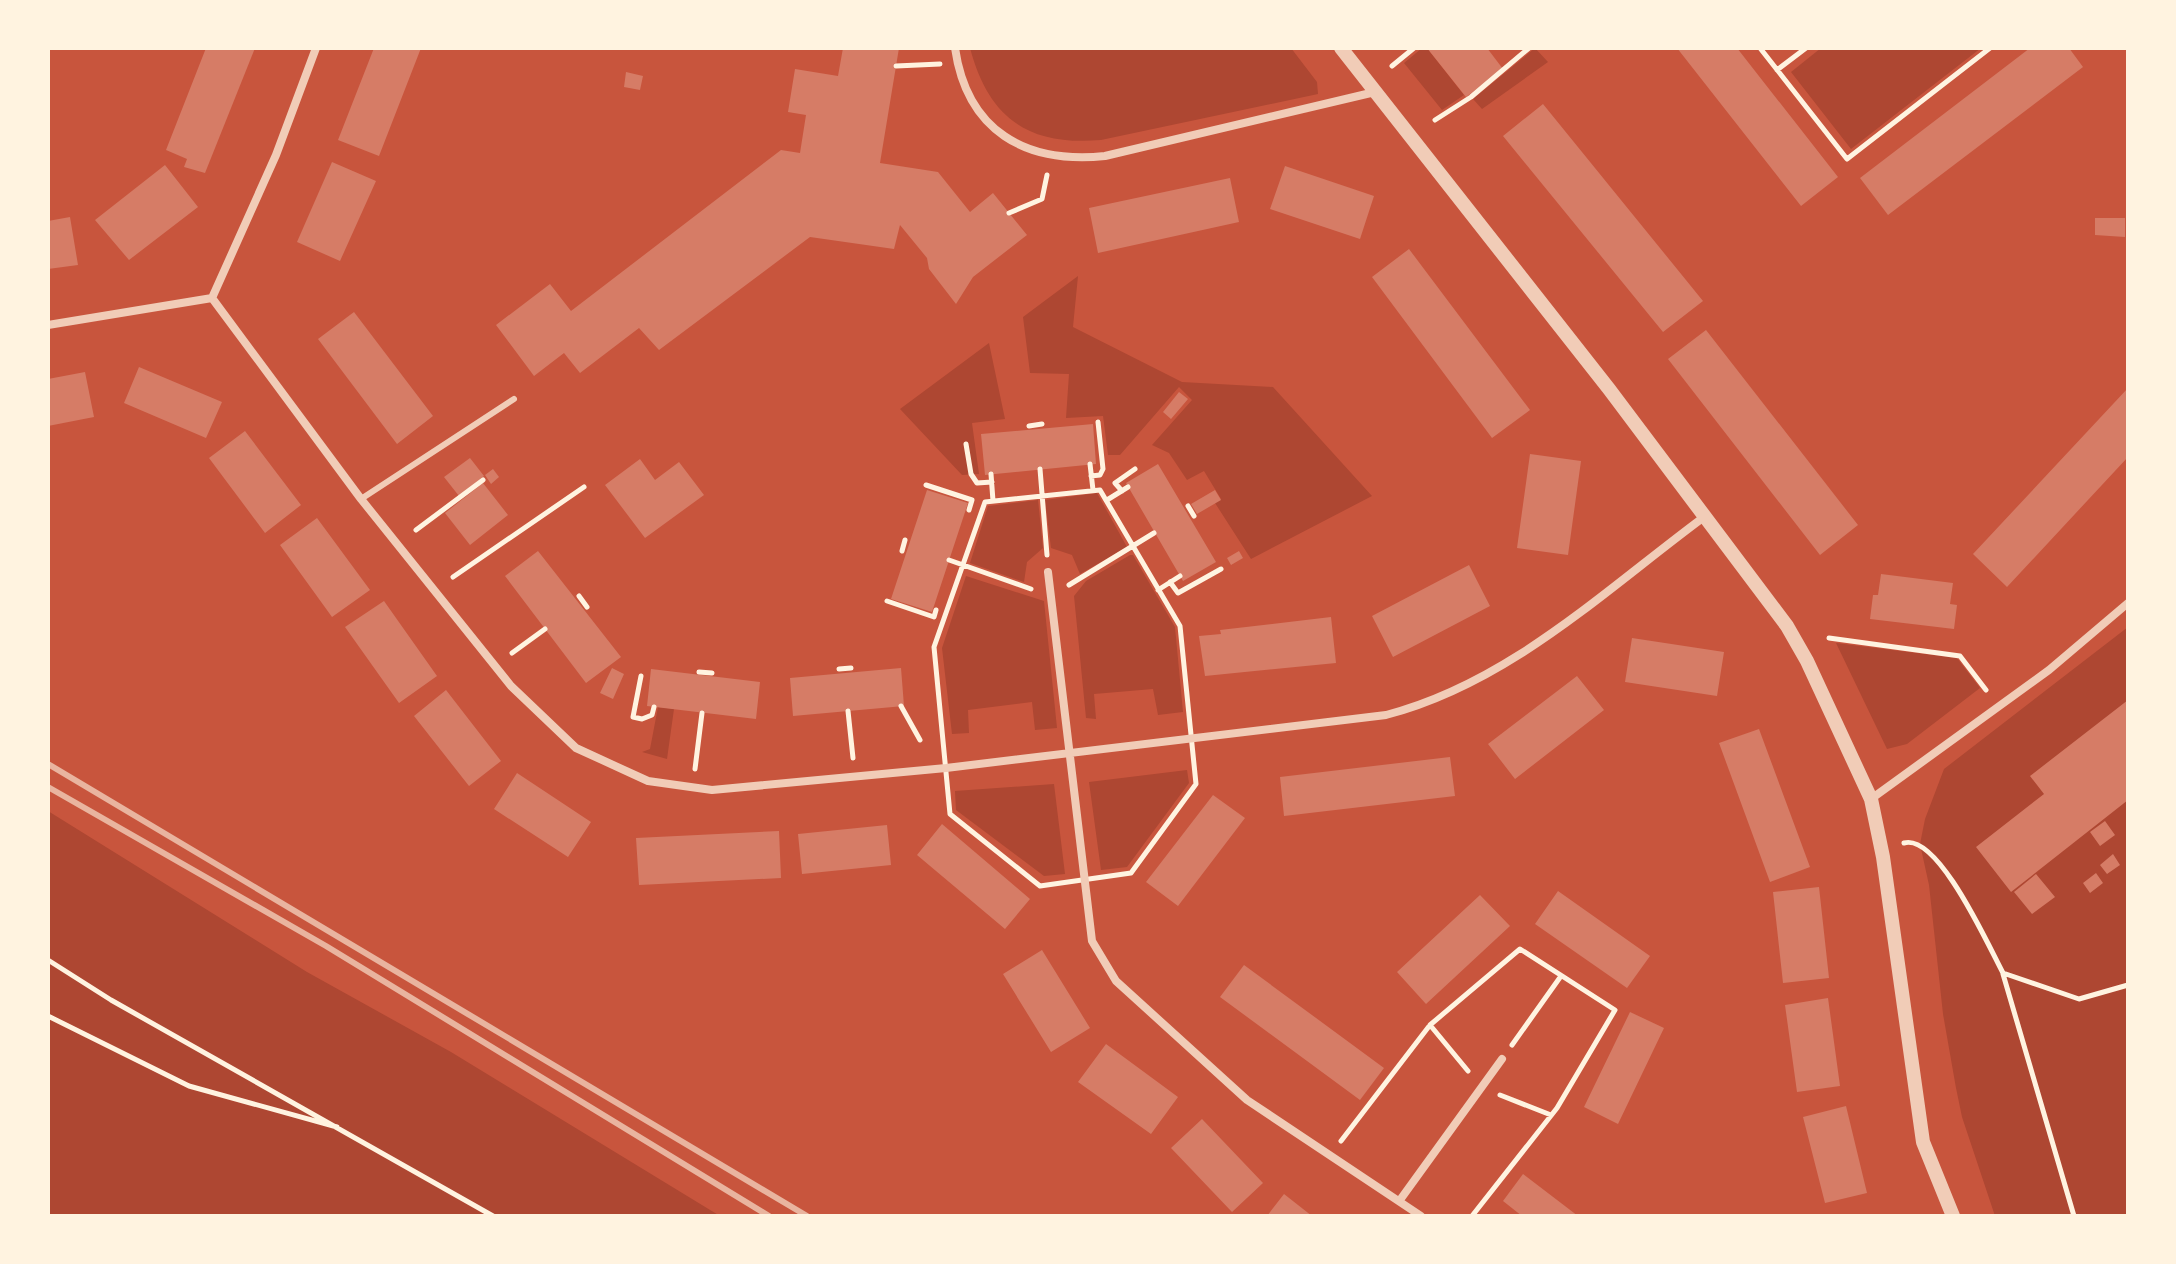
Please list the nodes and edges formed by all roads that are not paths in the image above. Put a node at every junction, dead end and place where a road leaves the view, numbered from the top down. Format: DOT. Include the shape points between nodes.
graph roads {
  1 [pos="316,48"];
  2 [pos="955,48"];
  3 [pos="1341,48"];
  4 [pos="1375,92"];
  5 [pos="212,298"];
  6 [pos="48,325"];
  7 [pos="514,399"];
  8 [pos="361,499"];
  9 [pos="1704,517"];
  10 [pos="1048,572"];
  11 [pos="2128,603"];
  12 [pos="1068,751"];
  13 [pos="1871,799"];
  14 [pos="1502,1059"];
  15 [pos="1400,1200"];
  16 [pos="1421,1216"];
  17 [pos="1953,1216"];
  1 -- 5 [label="street" via="276,155"];
  2 -- 4 [label="street" via="967,95 994,129 1031,150 1065,157 1105,156"];
  3 -- 4 [label="street"];
  4 -- 9 [label="street" via="1445,175"];
  5 -- 6 [label="street"];
  5 -- 8 [label="street"];
  7 -- 8 [label="lane"];
  8 -- 12 [label="street" via="496,666 561,737 648,781 693,790 946,768"];
  9 -- 12 [label="street" via="1512,660 1425,705 1386,715"];
  9 -- 13 [label="street" via="1787,626"];
  10 -- 12 [label="street"];
  11 -- 13 [label="street" via="2049,670"];
  12 -- 15 [label="street" via="1092,941 1116,981 1247,1100"];
  13 -- 17 [label="street" via="1923,1142"];
  14 -- 15 [label="street"];
  15 -- 16 [label="street"];
}
